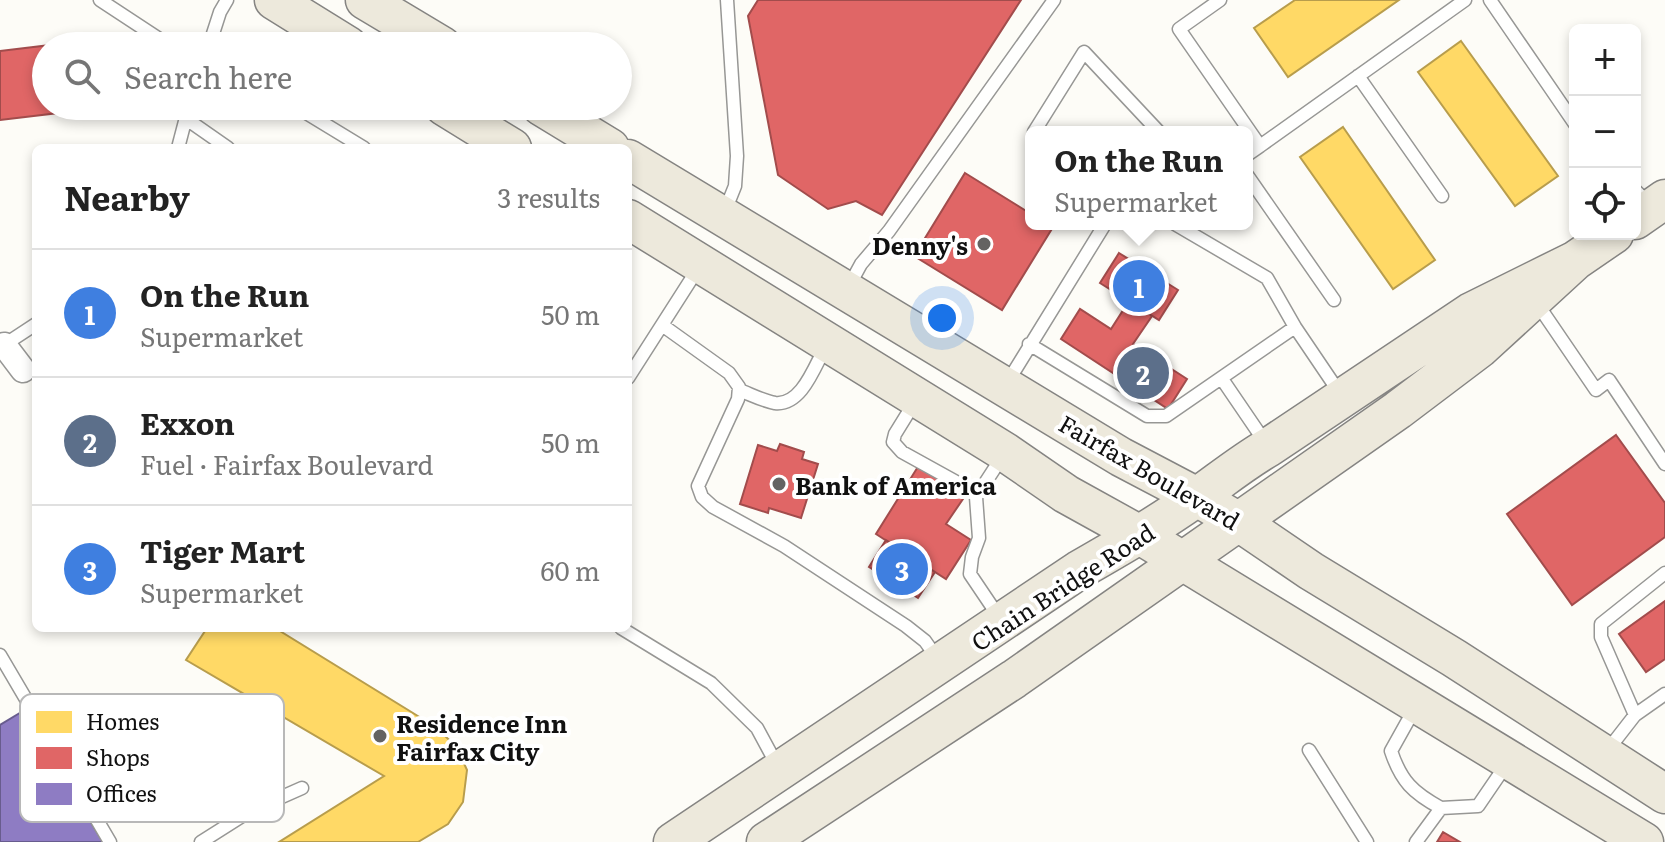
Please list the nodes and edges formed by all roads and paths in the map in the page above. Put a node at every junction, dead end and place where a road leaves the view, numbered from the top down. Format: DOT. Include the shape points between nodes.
graph roads {
  1 [pos="100,0"];
  2 [pos="227,0"];
  3 [pos="274,0"];
  4 [pos="365,0"];
  5 [pos="727,0"];
  6 [pos="1054,0"];
  7 [pos="1220,0"];
  8 [pos="1465,0"];
  9 [pos="1490,0"];
  10 [pos="149,32"];
  11 [pos="214,32"];
  12 [pos="325,32"];
  13 [pos="419,32"];
  14 [pos="1358,76"];
  15 [pos="1569,115"];
  16 [pos="185,120"];
  17 [pos="196,120"];
  18 [pos="318,120"];
  19 [pos="467,120"];
  20 [pos="564,120"];
  21 [pos="1038,126"];
  22 [pos="1153,126"];
  23 [pos="1246,126"];
  24 [pos="1253,136"];
  25 [pos="179,144"];
  26 [pos="223,144"];
  27 [pos="357,144"];
  28 [pos="506,144"];
  29 [pos="603,144"];
  30 [pos="1260,146"];
  31 [pos="1253,151"];
  32 [pos="632,161"];
  33 [pos="1253,184"];
  34 [pos="1442,196"];
  35 [pos="723,217"];
  36 [pos="632,221"];
  37 [pos="1101,230"];
  38 [pos="1189,230"];
  39 [pos="1605,240"];
  40 [pos="1576,260"];
  41 [pos="701,264"];
  42 [pos="845,292"];
  43 [pos="1534,299"];
  44 [pos="1334,300"];
  45 [pos="662,325"];
  46 [pos="32,326"];
  47 [pos="1295,327"];
  48 [pos="828,342"];
  49 [pos="1,344"];
  50 [pos="1029,344"];
  51 [pos="632,367"];
  52 [pos="23,370"];
  53 [pos="1222,379"];
  54 [pos="1005,386"];
  55 [pos="739,390"];
  56 [pos="1343,397"];
  57 [pos="918,398"];
  58 [pos="1269,447"];
  59 [pos="1005,452"];
  60 [pos="1665,464"];
  61 [pos="978,494"];
  62 [pos="1197,497"];
  63 [pos="1239,522"];
  64 [pos="1140,535"];
  65 [pos="1181,560"];
  66 [pos="1665,573"];
  67 [pos="1002,624"];
  68 [pos="628,632"];
  69 [pos="0,655"];
  70 [pos="942,664"];
  71 [pos="23,694"];
  72 [pos="1665,694"];
  73 [pos="1418,704"];
  74 [pos="1635,715"];
  75 [pos="1309,750"];
  76 [pos="1605,754"];
  77 [pos="1509,759"];
  78 [pos="781,771"];
  79 [pos="302,788"];
  80 [pos="1665,794"];
  81 [pos="284,796"];
  82 [pos="1441,808"];
  83 [pos="98,822"];
  84 [pos="233,822"];
  85 [pos="110,842"];
  86 [pos="201,842"];
  87 [pos="673,842"];
  88 [pos="766,842"];
  89 [pos="1367,842"];
  90 [pos="1416,842"];
  91 [pos="1644,842"];
  1 -- 10 [label="lane"];
  2 -- 11 [label="lane"];
  3 -- 12 [label="main road"];
  4 -- 13 [label="main road"];
  5 -- 35 [label="lane" via="737,156 735,186"];
  6 -- 42 [label="lane"];
  7 -- 23 [label="lane" via="1179,29"];
  8 -- 14 [label="lane"];
  9 -- 15 [label="lane"];
  14 -- 30 [label="lane"];
  14 -- 34 [label="lane"];
  16 -- 25 [label="lane"];
  17 -- 26 [label="lane"];
  18 -- 27 [label="lane"];
  19 -- 28 [label="main road"];
  20 -- 29 [label="main road"];
  21 -- 22 [label="lane" via="1084,52"];
  24 -- 30 [label="lane"];
  30 -- 31 [label="lane"];
  32 -- 35 [label="main road, Fairfax Boulevard"];
  33 -- 44 [label="lane"];
  35 -- 42 [label="main road, Fairfax Boulevard"];
  36 -- 41 [label="main road"];
  37 -- 50 [label="lane"];
  38 -- 47 [label="lane" via="1267,278"];
  39 -- 40 [label="main road, Chain Bridge Road"];
  40 -- 43 [label="main road, Chain Bridge Road"];
  40 -- 56 [label="main road, Chain Bridge Road" via="1471,312"];
  41 -- 45 [label="lane"];
  41 -- 48 [label="main road"];
  42 -- 54 [label="main road, Fairfax Boulevard"];
  43 -- 60 [label="lane" via="1596,390 1609,380"];
  43 -- 63 [label="main road, Chain Bridge Road" via="1452,370"];
  45 -- 51 [label="lane"];
  45 -- 55 [label="lane" via="729,373"];
  46 -- 49 [label="lane"];
  47 -- 53 [label="lane"];
  47 -- 56 [label="lane"];
  48 -- 55 [label="lane" via="790,402 774,403"];
  48 -- 57 [label="main road"];
  49 -- 52 [label="street"];
  50 -- 53 [label="lane" via="1147,416 1166,416"];
  50 -- 54 [label="lane"];
  53 -- 58 [label="lane"];
  54 -- 62 [label="main road, Fairfax Boulevard"];
  55 -- 70 [label="lane" via="698,486 702,497 906,626"];
  56 -- 58 [label="main road, Chain Bridge Road"];
  57 -- 59 [label="main road"];
  57 -- 61 [label="lane" via="893,442"];
  58 -- 62 [label="main road, Chain Bridge Road"];
  59 -- 61 [label="lane"];
  59 -- 64 [label="main road"];
  61 -- 67 [label="lane" via="979,538 970,574"];
  62 -- 63 [label="main road, Fairfax Boulevard"];
  62 -- 64 [label="main road, Chain Bridge Road"];
  63 -- 65 [label="main road, Chain Bridge Road"];
  63 -- 76 [label="main road, Fairfax Boulevard"];
  64 -- 65 [label="main road"];
  64 -- 67 [label="main road, Chain Bridge Road"];
  65 -- 73 [label="main road"];
  65 -- 88 [label="main road, Chain Bridge Road" via="1026,671"];
  66 -- 74 [label="lane" via="1601,624 1601,637"];
  67 -- 70 [label="main road, Chain Bridge Road"];
  68 -- 78 [label="lane" via="711,683 757,728"];
  69 -- 71 [label="lane"];
  70 -- 78 [label="main road, Chain Bridge Road"];
  72 -- 74 [label="lane"];
  73 -- 77 [label="main road"];
  73 -- 82 [label="lane" via="1391,751 1414,794"];
  74 -- 76 [label="lane"];
  75 -- 89 [label="lane"];
  76 -- 80 [label="main road, Fairfax Boulevard"];
  77 -- 82 [label="lane" via="1478,806"];
  77 -- 91 [label="main road"];
  78 -- 87 [label="main road, Chain Bridge Road"];
  79 -- 81 [label="lane"];
  82 -- 90 [label="lane"];
  83 -- 85 [label="lane"];
  84 -- 86 [label="lane"];
}
